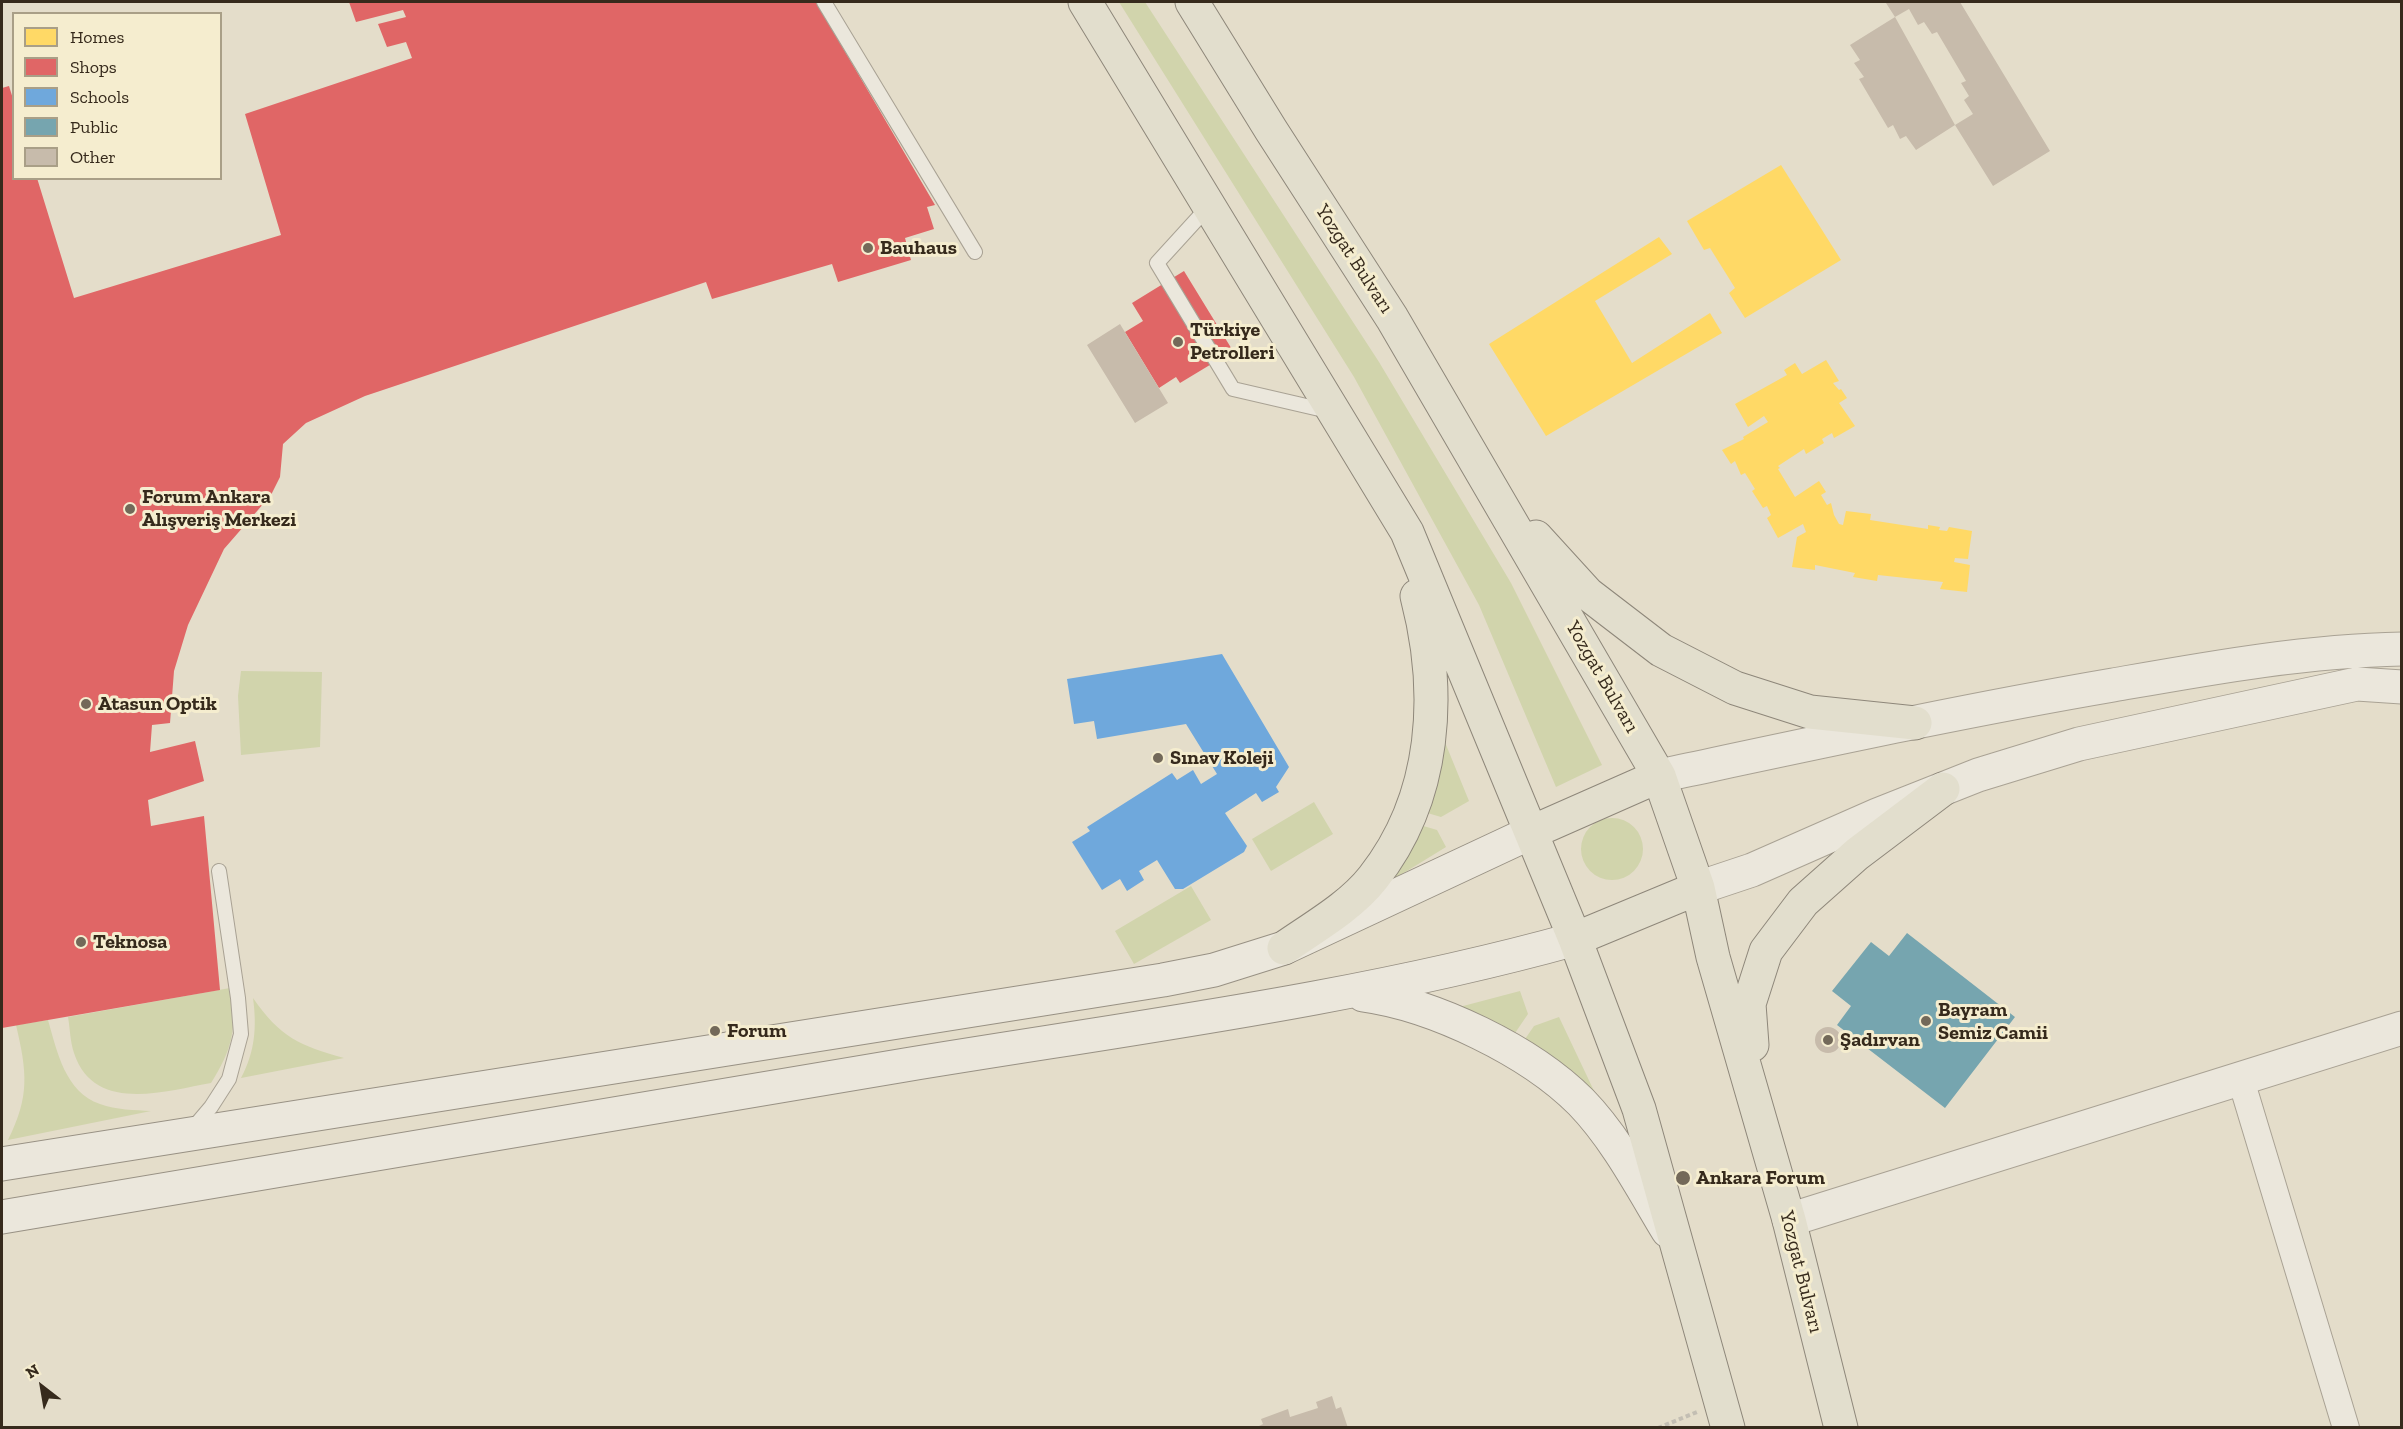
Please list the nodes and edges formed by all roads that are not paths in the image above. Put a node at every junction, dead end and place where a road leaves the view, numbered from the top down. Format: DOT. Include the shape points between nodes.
graph roads {
  1 [pos="824,2"];
  2 [pos="1085,2"];
  3 [pos="1192,2"];
  4 [pos="1209,206"];
  5 [pos="975,252"];
  6 [pos="1333,412"];
  7 [pos="1492,488"];
  8 [pos="1407,532"];
  9 [pos="2402,649"];
  10 [pos="2402,687"];
  11 [pos="1915,723"];
  12 [pos="1659,776"];
  13 [pos="1943,789"];
  14 [pos="1532,832"];
  15 [pos="219,872"];
  16 [pos="1698,888"];
  17 [pos="1575,939"];
  18 [pos="1284,948"];
  19 [pos="1350,993"];
  20 [pos="2402,1028"];
  21 [pos="2241,1080"];
  22 [pos="1758,1112"];
  23 [pos="186,1135"];
  24 [pos="2,1164"];
  25 [pos="2,1217"];
  26 [pos="1789,1220"];
  27 [pos="1679,1250"];
  28 [pos="1725,1415"];
  29 [pos="1841,1428"];
  30 [pos="2346,1428"];
  1 -- 5 [label="lane"];
  2 -- 4 [label="main road"];
  3 -- 7 [label="main road, Yozgat Bulvarı" via="1392,318"];
  4 -- 6 [label="main road"];
  4 -- 6 [label="lane" via="1157,263 1233,389"];
  6 -- 8 [label="main road"];
  7 -- 11 [label="main road" via="1588,594 1661,650 1735,688 1810,712"];
  7 -- 12 [label="main road, Yozgat Bulvarı"];
  8 -- 14 [label="main road"];
  8 -- 18 [label="main road" via="1431,664 1429,754 1419,791 1400,838 1373,879 1340,909"];
  9 -- 11 [label="main road" via="2268,658"];
  10 -- 13 [label="main road" via="2357,684 2079,744"];
  11 -- 12 [label="main road"];
  12 -- 14 [label="main road"];
  12 -- 16 [label="main road, Yozgat Bulvarı"];
  13 -- 16 [label="main road" via="1752,870"];
  13 -- 22 [label="main road" via="1857,854 1803,902 1766,951 1749,1004"];
  14 -- 17 [label="main road"];
  14 -- 18 [label="main road"];
  15 -- 23 [label="lane" via="241,1034 229,1079"];
  16 -- 17 [label="main road"];
  16 -- 22 [label="main road, Yozgat Bulvarı" via="1713,957"];
  17 -- 19 [label="main road"];
  17 -- 27 [label="main road" via="1639,1109"];
  18 -- 23 [label="main road" via="1214,970 1163,980"];
  19 -- 25 [label="main road" via="580,1117"];
  19 -- 27 [label="main road" via="1414,1005 1510,1050 1542,1071 1581,1102 1625,1159"];
  20 -- 21 [label="main road"];
  21 -- 26 [label="main road"];
  21 -- 30 [label="street"];
  22 -- 26 [label="main road, Yozgat Bulvarı"];
  23 -- 24 [label="main road"];
  26 -- 29 [label="main road, Yozgat Bulvarı"];
  27 -- 28 [label="main road"];
}
